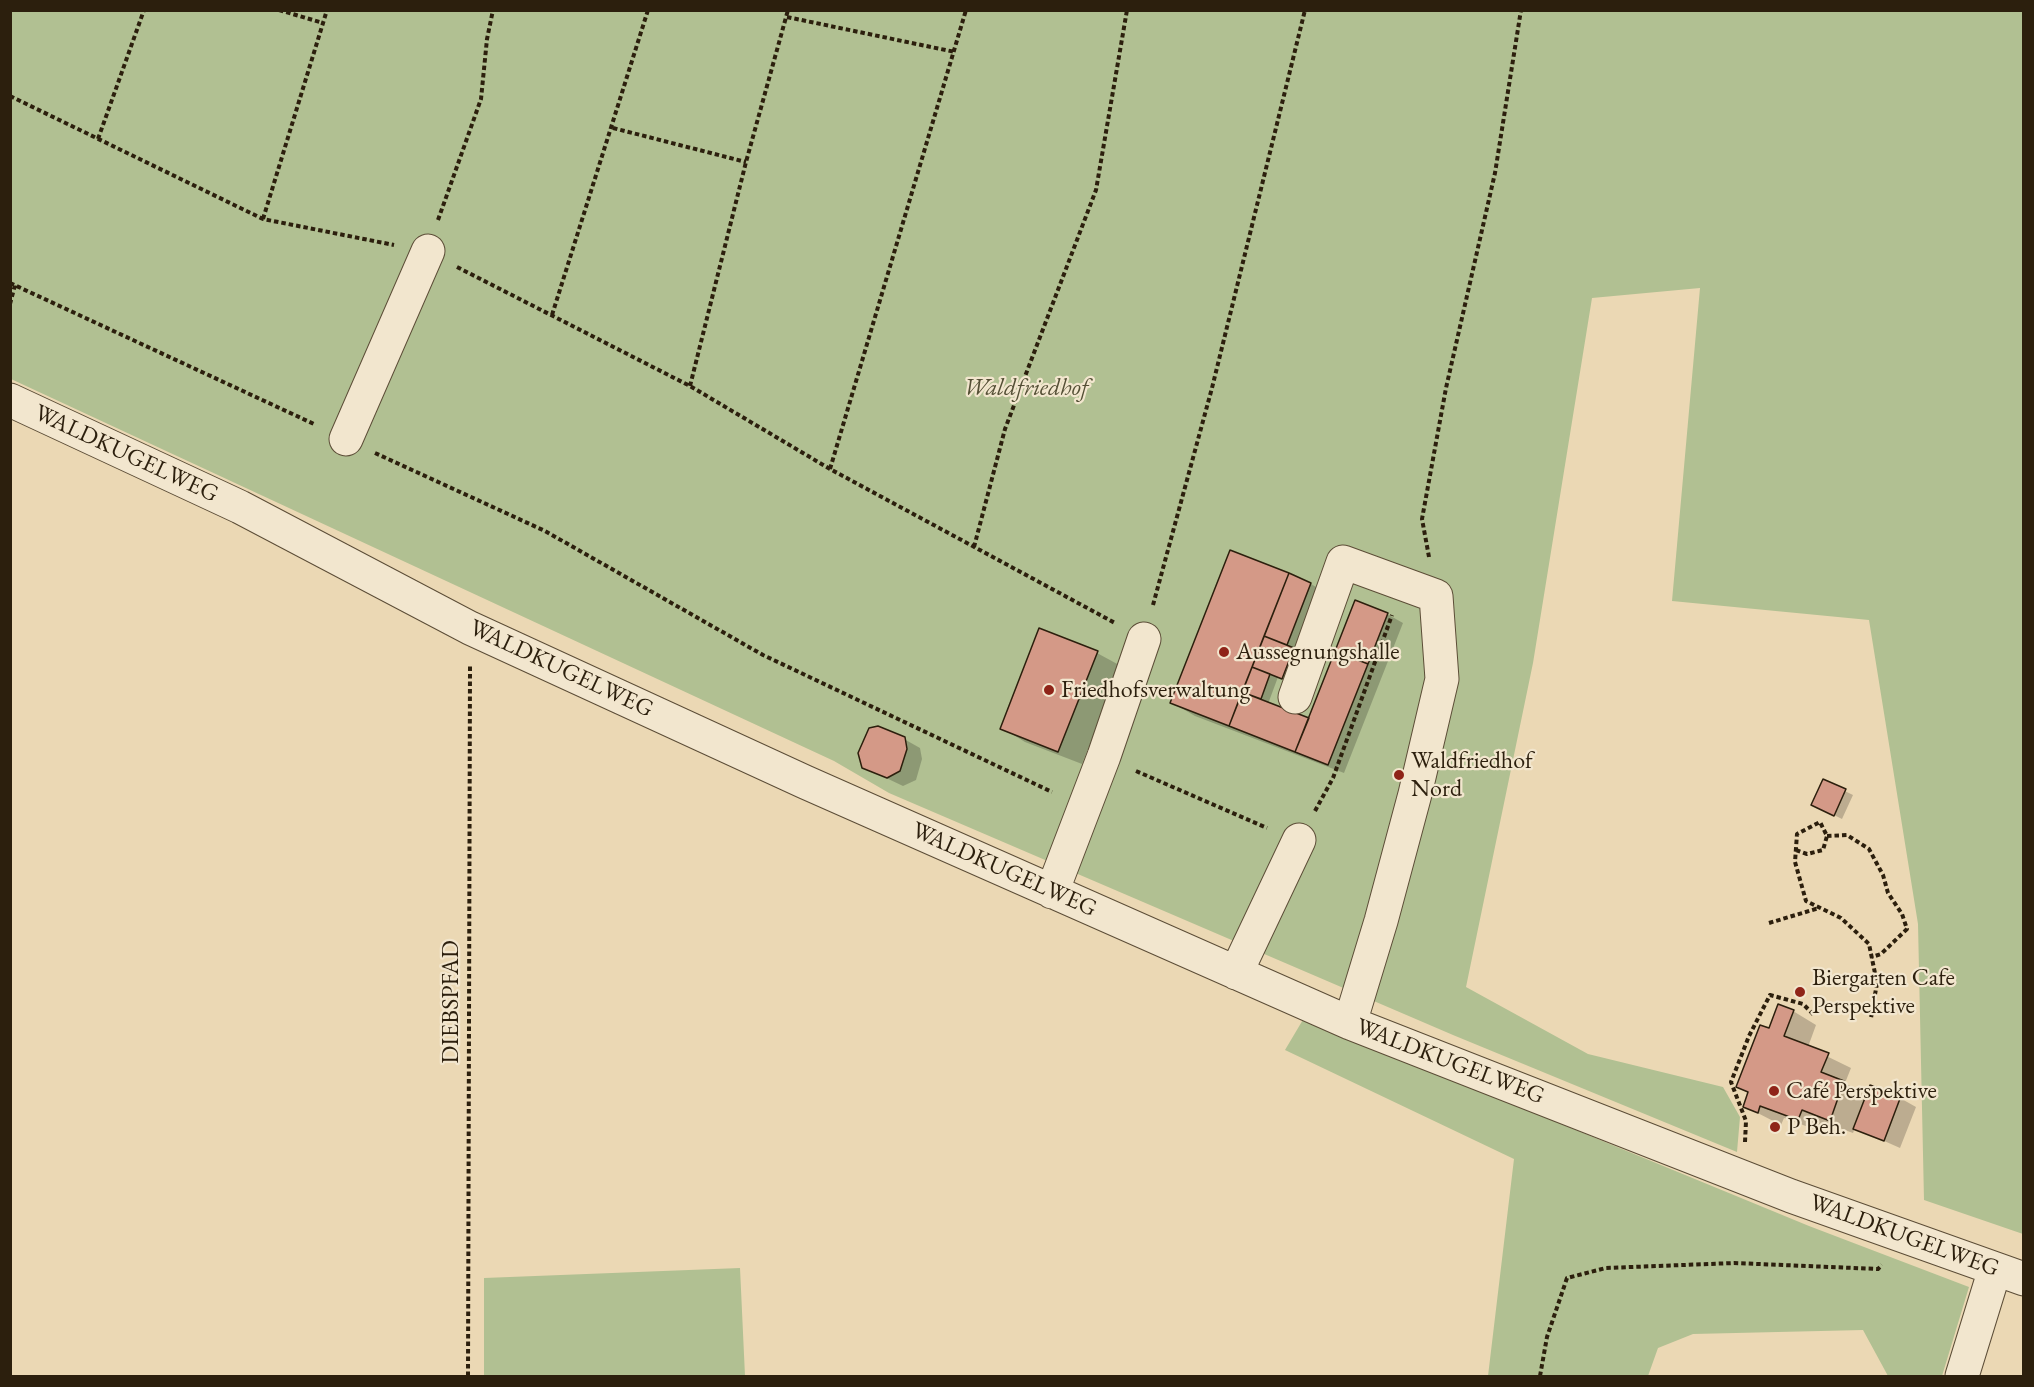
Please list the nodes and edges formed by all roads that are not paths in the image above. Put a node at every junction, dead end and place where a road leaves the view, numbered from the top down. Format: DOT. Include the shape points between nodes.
graph roads {
  1 [pos="428,251"];
  2 [pos="10,400"];
  3 [pos="346,439"];
  4 [pos="1144,639"];
  5 [pos="1295,697"];
  6 [pos="1299,840"];
  7 [pos="1052,891"];
  8 [pos="1236,973"];
  9 [pos="1350,1023"];
  10 [pos="2009,1274"];
  11 [pos="1962,1377"];
  1 -- 3 [label="street"];
  2 -- 7 [label="street, WALDKUGELWEG" via="240,507 470,628"];
  4 -- 7 [label="street"];
  5 -- 9 [label="street" via="1343,562 1436,596 1442,679 1412,806"];
  6 -- 8 [label="street"];
  7 -- 8 [label="street, WALDKUGELWEG"];
  8 -- 9 [label="street, WALDKUGELWEG"];
  9 -- 10 [label="street, WALDKUGELWEG" via="1737,1175"];
  10 -- 11 [label="street"];
}
